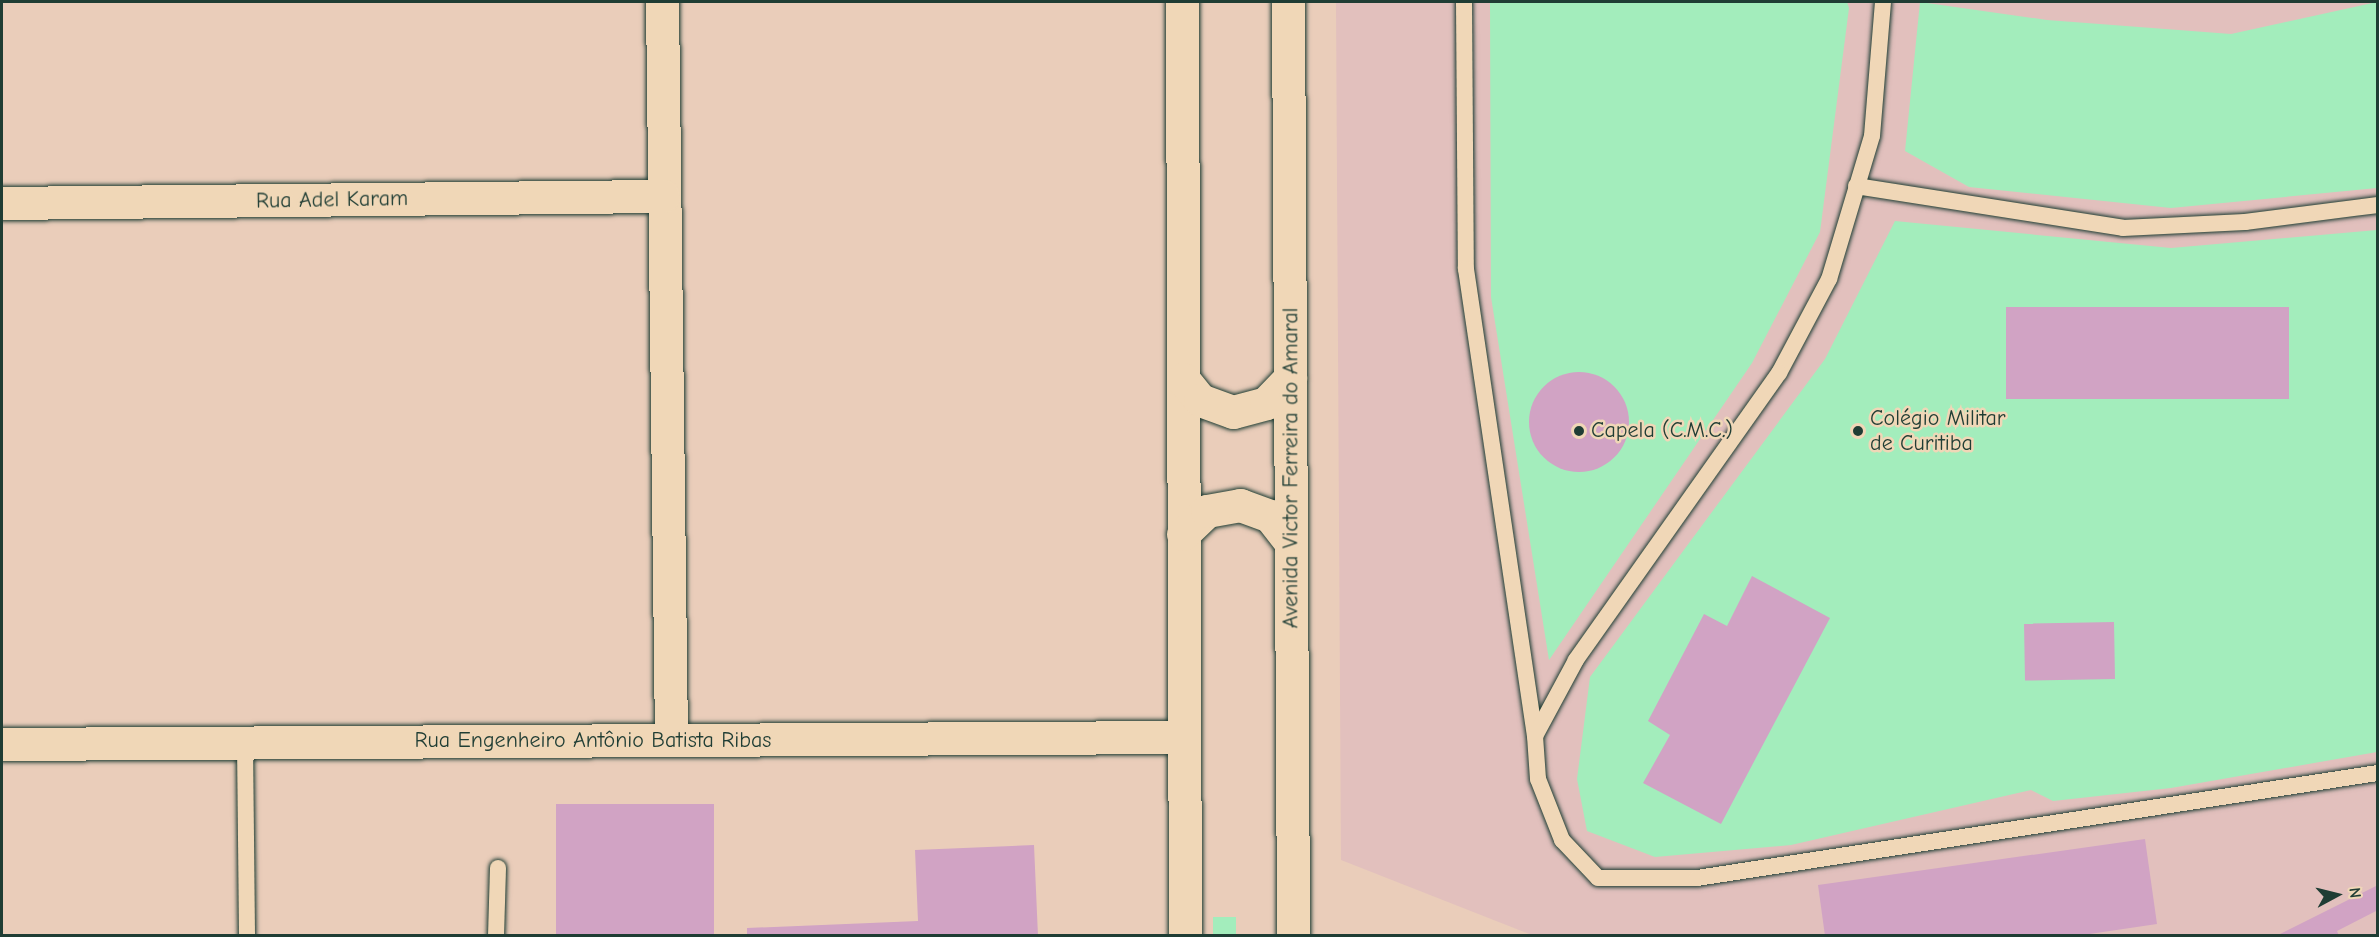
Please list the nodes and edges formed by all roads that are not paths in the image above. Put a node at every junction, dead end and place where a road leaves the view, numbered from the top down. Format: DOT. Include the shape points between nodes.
graph roads {
  1 [pos="662,2"];
  2 [pos="1182,2"];
  3 [pos="1288,2"];
  4 [pos="1464,2"];
  5 [pos="1883,2"];
  6 [pos="1856,186"];
  7 [pos="663,196"];
  8 [pos="2,204"];
  9 [pos="2378,205"];
  10 [pos="1290,378"];
  11 [pos="1183,379"];
  12 [pos="1183,534"];
  13 [pos="1291,543"];
  14 [pos="1535,736"];
  15 [pos="1184,737"];
  16 [pos="671,740"];
  17 [pos="245,742"];
  18 [pos="2,744"];
  19 [pos="2378,773"];
  20 [pos="498,868"];
  21 [pos="247,936"];
  22 [pos="496,936"];
  23 [pos="1185,936"];
  24 [pos="1293,936"];
  1 -- 7 [label="main road"];
  2 -- 11 [label="main road"];
  3 -- 10 [label="main road, Avenida Victor Ferreira do Amaral"];
  4 -- 14 [label="lane" via="1466,269"];
  5 -- 6 [label="lane" via="1872,136"];
  6 -- 9 [label="lane" via="2123,228 2245,222"];
  6 -- 14 [label="lane" via="1829,279 1779,373 1576,660"];
  7 -- 8 [label="main road, Rua Adel Karam"];
  7 -- 16 [label="main road"];
  10 -- 11 [label="main road" via="1266,404 1233,412 1200,400"];
  10 -- 13 [label="main road, Avenida Victor Ferreira do Amaral"];
  11 -- 12 [label="main road"];
  12 -- 13 [label="main road" via="1207,511 1240,505 1270,516"];
  12 -- 15 [label="main road"];
  13 -- 24 [label="main road, Avenida Victor Ferreira do Amaral"];
  14 -- 19 [label="lane" via="1538,779 1562,840 1598,878 1697,878"];
  15 -- 16 [label="main road, Rua Engenheiro Antônio Batista Ribas"];
  15 -- 23 [label="main road"];
  16 -- 17 [label="main road, Rua Engenheiro Antônio Batista Ribas"];
  17 -- 18 [label="main road, Rua Engenheiro Antônio Batista Ribas"];
  17 -- 21 [label="lane"];
  20 -- 22 [label="lane"];
}
